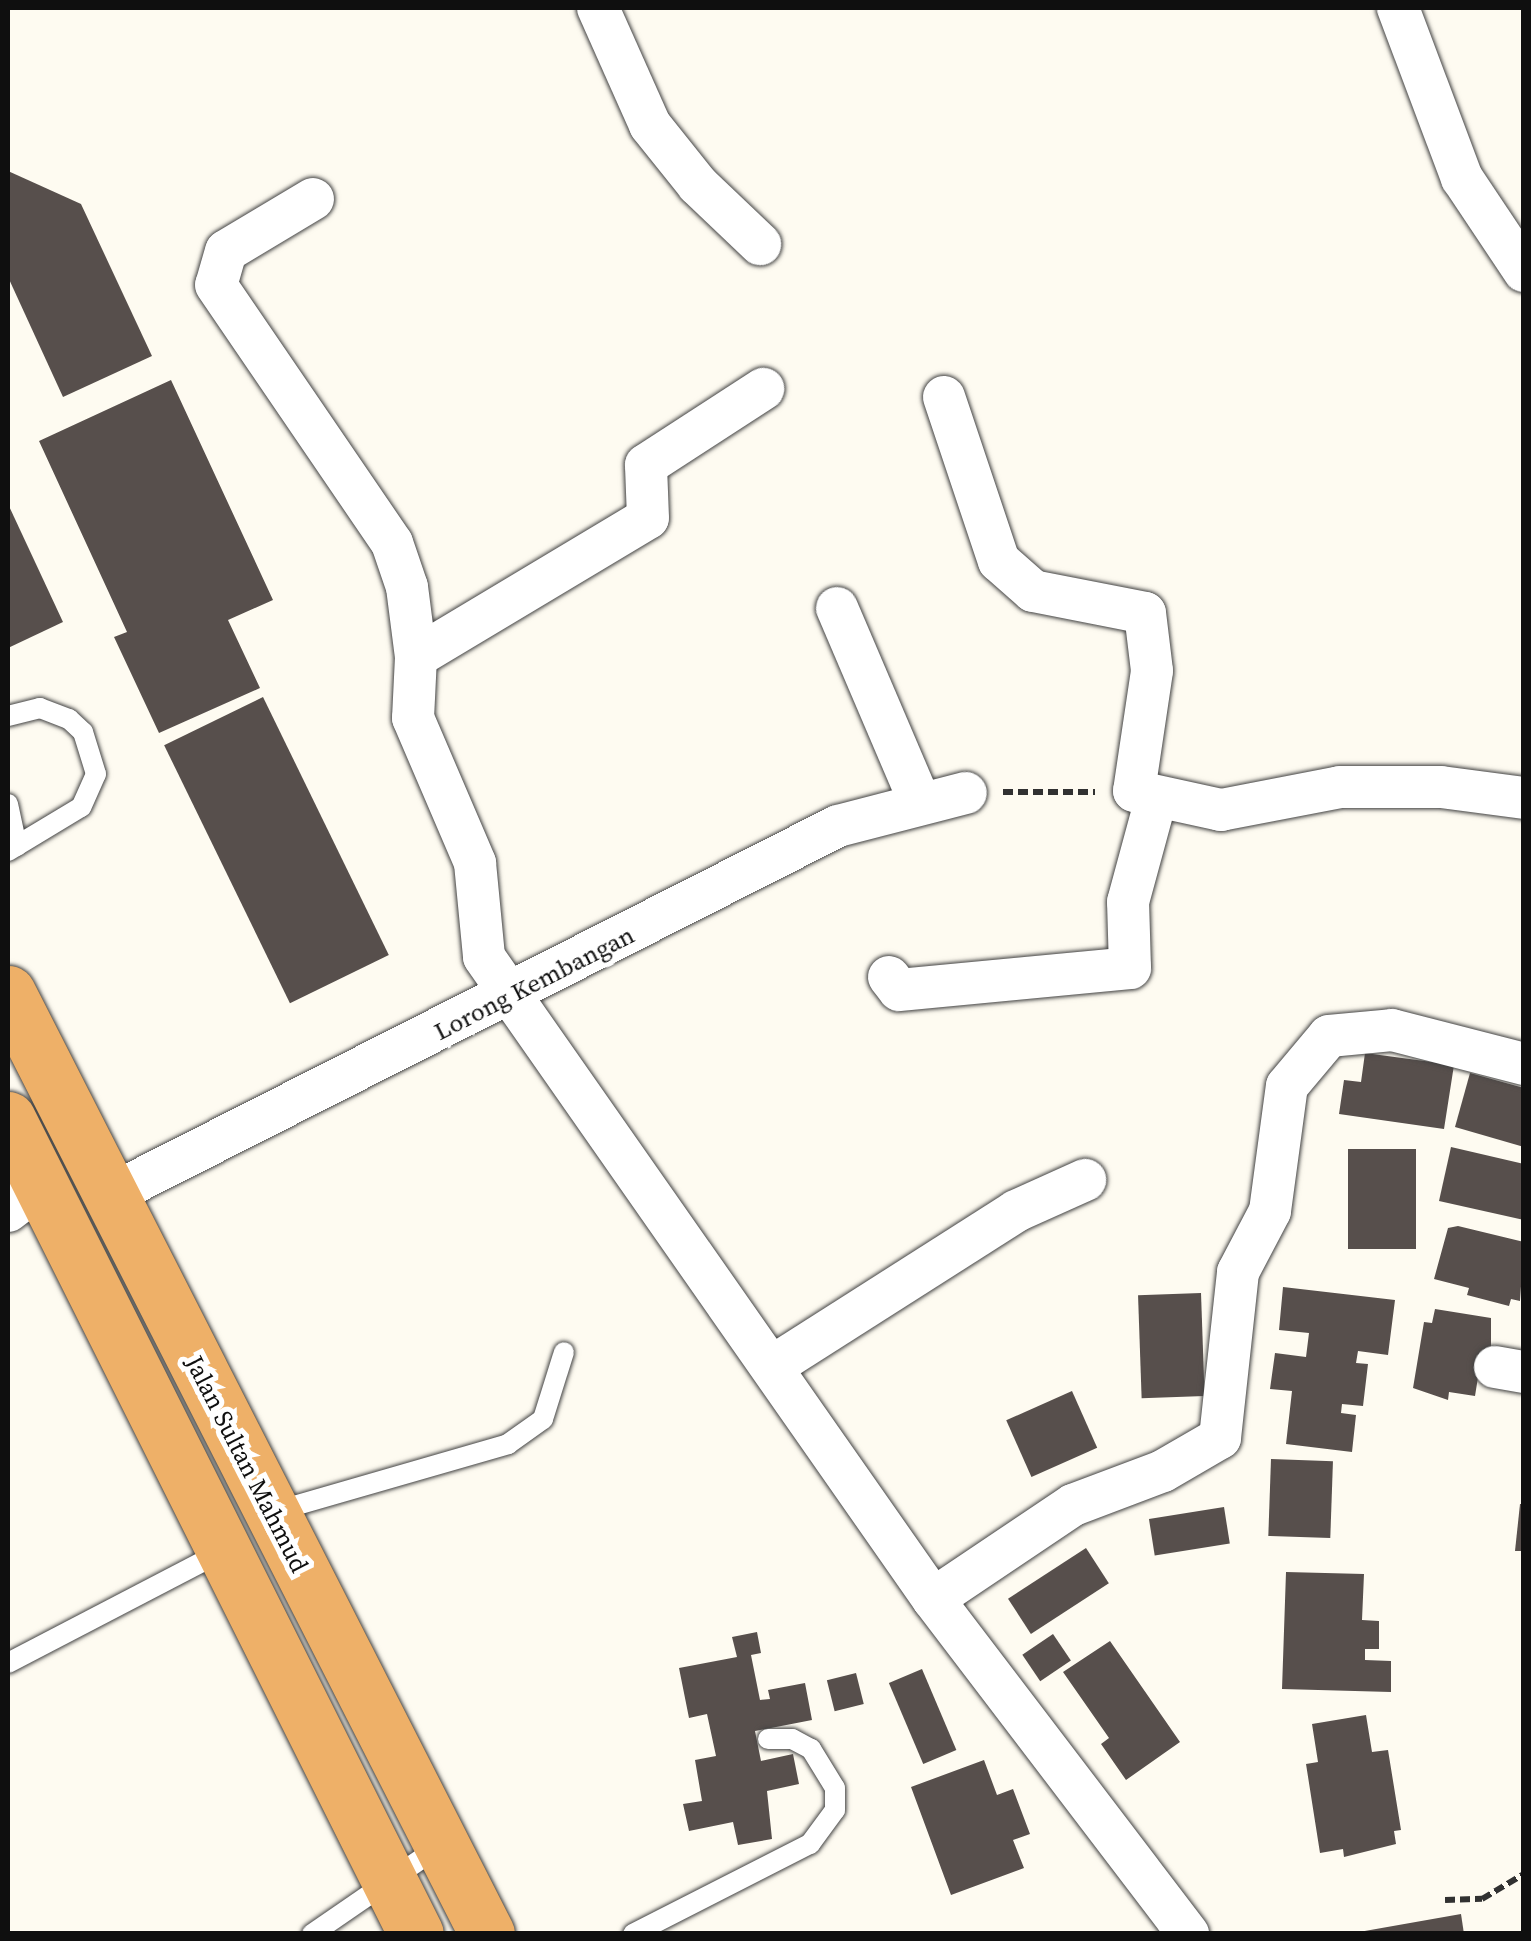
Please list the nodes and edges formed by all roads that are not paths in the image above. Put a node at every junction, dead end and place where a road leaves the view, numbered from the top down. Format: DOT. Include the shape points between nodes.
graph roads {
  1 [pos="598,8"];
  2 [pos="1398,8"];
  3 [pos="313,199"];
  4 [pos="760,244"];
  5 [pos="1524,271"];
  6 [pos="763,389"];
  7 [pos="944,397"];
  8 [pos="836,608"];
  9 [pos="416,657"];
  10 [pos="8,716"];
  11 [pos="966,792"];
  12 [pos="1145,795"];
  13 [pos="1524,798"];
  14 [pos="920,802"];
  15 [pos="8,804"];
  16 [pos="12,849"];
  17 [pos="889,978"];
  18 [pos="8,993"];
  19 [pos="509,997"];
  20 [pos="1524,1064"];
  21 [pos="8,1119"];
  22 [pos="1085,1180"];
  23 [pos="110,1194"];
  24 [pos="25,1198"];
  25 [pos="564,1352"];
  26 [pos="773,1366"];
  27 [pos="271,1512"];
  28 [pos="225,1550"];
  29 [pos="933,1599"];
  30 [pos="8,1663"];
  31 [pos="768,1739"];
  32 [pos="442,1845"];
  33 [pos="390,1881"];
  34 [pos="312,1934"];
  35 [pos="416,1934"];
  36 [pos="487,1934"];
  37 [pos="633,1934"];
  38 [pos="1188,1934"];
  1 -- 4 [label="street" via="650,124 698,186"];
  2 -- 5 [label="street" via="1462,178"];
  3 -- 9 [label="street" via="226,251 216,285 392,543 407,587"];
  6 -- 9 [label="street" via="646,465 648,518"];
  7 -- 12 [label="street" via="999,561 1033,591 1145,613 1152,671"];
  8 -- 14 [label="street"];
  9 -- 19 [label="street" via="413,718 474,863 484,957"];
  10 -- 16 [label="lane" via="40,708 69,719 84,732 96,774 81,807"];
  11 -- 14 [label="street, Lorong Kembangan"];
  12 -- 13 [label="street" via="1221,810 1340,787 1416,786"];
  12 -- 17 [label="street" via="1128,902 1130,968 900,990"];
  14 -- 19 [label="street, Lorong Kembangan" via="838,826"];
  15 -- 16 [label="lane"];
  18 -- 23 [label="highway, Jalan Sultan Mahmud"];
  19 -- 23 [label="street, Lorong Kembangan"];
  19 -- 26 [label="street"];
  20 -- 29 [label="street" via="1392,1030 1329,1036 1287,1086 1270,1210 1238,1272 1220,1438 1163,1470 1073,1505"];
  21 -- 24 [label="highway"];
  22 -- 26 [label="street" via="1016,1211"];
  23 -- 27 [label="highway, Jalan Sultan Mahmud"];
  24 -- 28 [label="highway"];
  25 -- 27 [label="lane" via="543,1419 508,1444"];
  26 -- 29 [label="street"];
  27 -- 32 [label="highway, Jalan Sultan Mahmud"];
  28 -- 30 [label="lane"];
  28 -- 33 [label="highway"];
  29 -- 38 [label="street"];
  31 -- 37 [label="lane" via="792,1738 811,1749 834,1788 835,1810 810,1844"];
  32 -- 33 [label="lane"];
  32 -- 36 [label="highway, Jalan Sultan Mahmud"];
  33 -- 34 [label="lane"];
  33 -- 35 [label="highway"];
}
